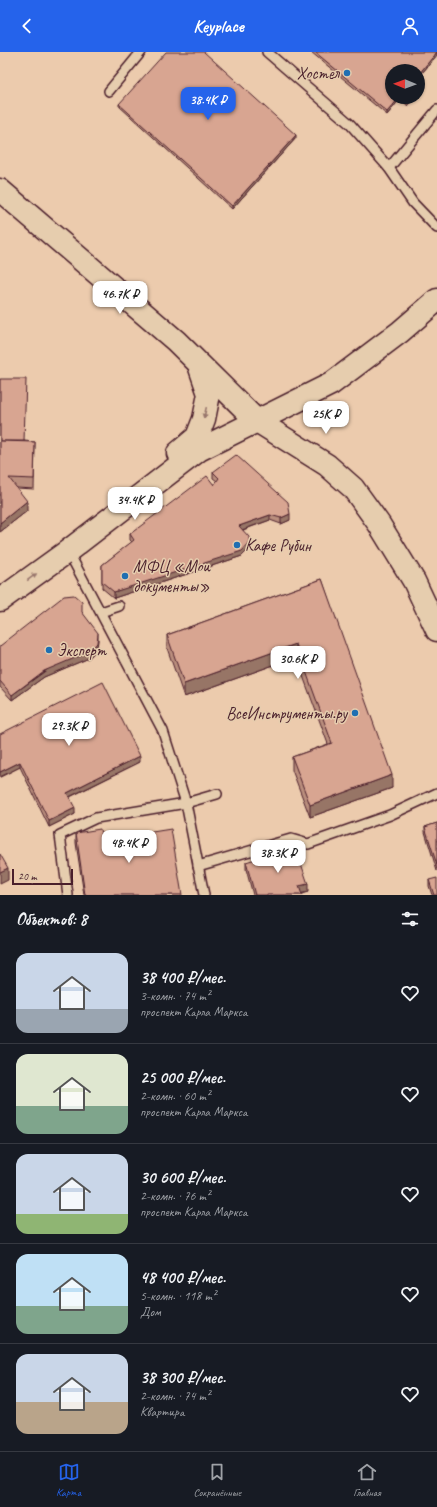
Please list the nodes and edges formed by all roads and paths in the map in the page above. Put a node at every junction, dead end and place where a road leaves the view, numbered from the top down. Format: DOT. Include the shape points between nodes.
graph roads {
  1 [pos="141,52"];
  2 [pos="267,52"];
  3 [pos="110,91"];
  4 [pos="437,110"];
  5 [pos="389,168"];
  6 [pos="0,180"];
  7 [pos="0,190"];
  8 [pos="437,228"];
  9 [pos="437,300"];
  10 [pos="198,363"];
  11 [pos="261,418"];
  12 [pos="68,551"];
  13 [pos="0,581"];
  14 [pos="0,600"];
  15 [pos="119,606"];
  16 [pos="437,611"];
  17 [pos="101,612"];
  18 [pos="437,630"];
  19 [pos="437,793"];
  20 [pos="217,794"];
  21 [pos="186,803"];
  22 [pos="198,866"];
  23 [pos="68,895"];
  24 [pos="204,895"];
  1 -- 3 [label="lane"];
  2 -- 5 [label="lane" via="350,124"];
  4 -- 5 [label="lane"];
  5 -- 8 [label="lane" via="413,203"];
  6 -- 11 [label="main road" via="181,334"];
  7 -- 10 [label="main road" via="176,341"];
  9 -- 11 [label="main road" via="400,332 331,384"];
  10 -- 11 [label="main road"];
  10 -- 13 [label="main road, one-way" via="209,394 197,437"];
  11 -- 12 [label="main road" via="199,450"];
  11 -- 16 [label="main road" via="341,465 360,485 416,567"];
  11 -- 18 [label="main road" via="353,488 414,581"];
  14 -- 12 [label="main road, one-way"];
  12 -- 17 [label="lane"];
  15 -- 17 [label="lane"];
  17 -- 21 [label="lane" via="163,731"];
  19 -- 22 [label="lane" via="390,815 308,844 291,839"];
  20 -- 21 [label="lane"];
  21 -- 22 [label="lane"];
  21 -- 23 [label="lane" via="96,818 60,835"];
  22 -- 24 [label="lane"];
}
